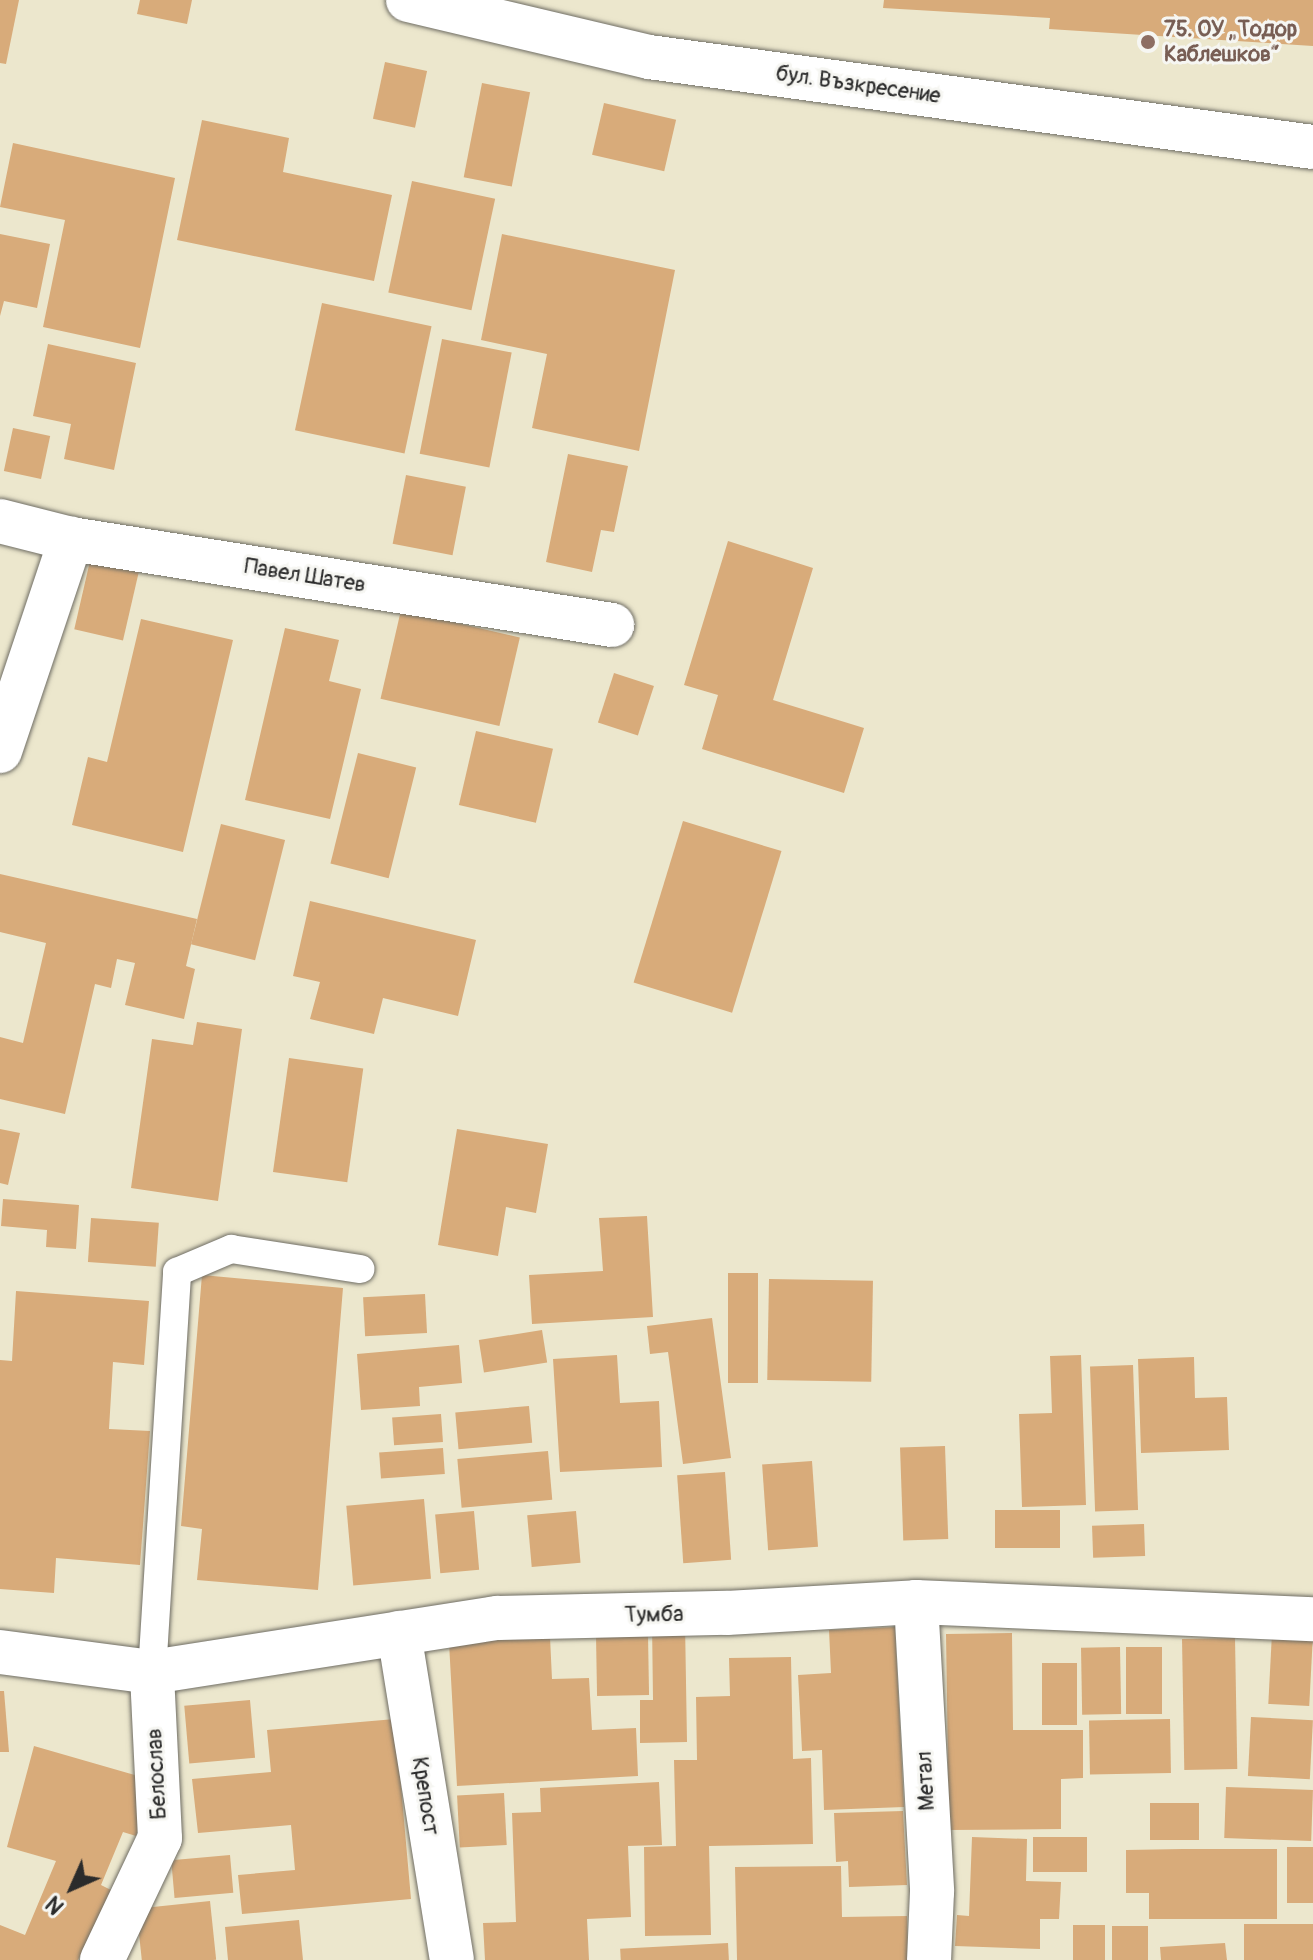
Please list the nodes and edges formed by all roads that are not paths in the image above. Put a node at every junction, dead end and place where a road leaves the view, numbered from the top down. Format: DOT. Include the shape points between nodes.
graph roads {
  1 [pos="408,0"];
  2 [pos="1313,147"];
  3 [pos="0,521"];
  4 [pos="71,539"];
  5 [pos="612,625"];
  6 [pos="0,751"];
  7 [pos="360,1269"];
  8 [pos="916,1602"];
  9 [pos="1313,1619"];
  10 [pos="399,1633"];
  11 [pos="0,1652"];
  12 [pos="152,1672"];
  13 [pos="102,1960"];
  14 [pos="452,1960"];
  15 [pos="929,1960"];
  1 -- 2 [label="street, бул. Възкресение" via="649,57"];
  3 -- 4 [label="street, Павел Шатев"];
  4 -- 5 [label="street, Павел Шатев"];
  4 -- 6 [label="street"];
  7 -- 12 [label="lane" via="231,1249 177,1272"];
  8 -- 9 [label="street, Тумба"];
  8 -- 10 [label="street, Тумба" via="498,1618"];
  8 -- 15 [label="street, Метал" via="932,1892"];
  10 -- 12 [label="street, Тумба"];
  10 -- 14 [label="street, Крепост"];
  11 -- 12 [label="street, Тумба"];
  12 -- 13 [label="street, Белослав" via="160,1838"];
}
